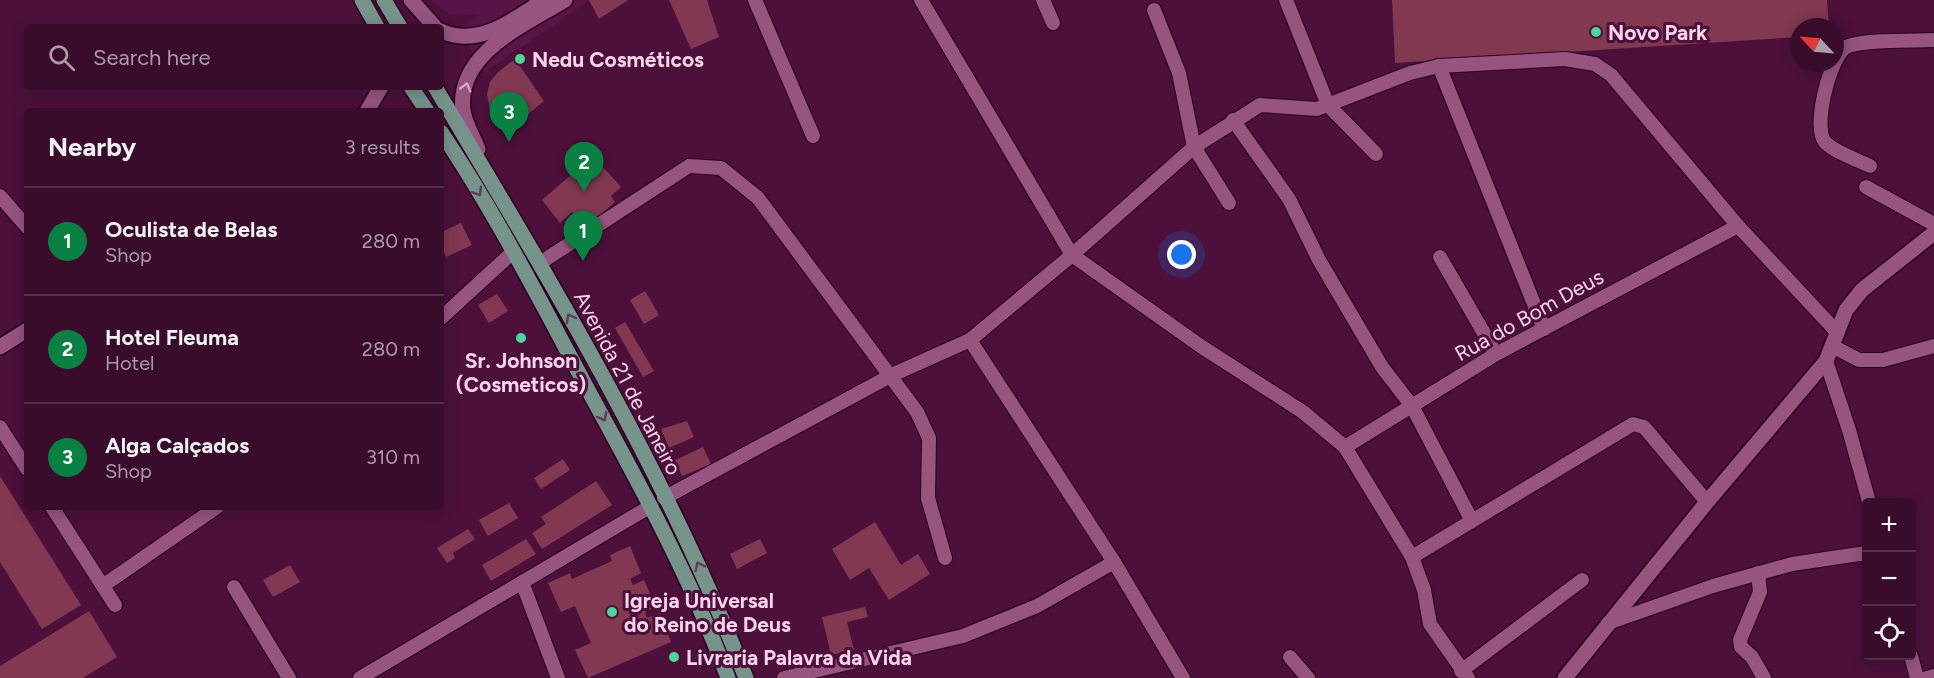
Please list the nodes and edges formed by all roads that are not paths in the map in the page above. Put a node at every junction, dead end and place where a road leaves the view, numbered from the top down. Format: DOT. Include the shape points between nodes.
graph roads {
  1 [pos="359,0"];
  2 [pos="384,0"];
  3 [pos="411,0"];
  4 [pos="544,0"];
  5 [pos="565,0"];
  6 [pos="754,0"];
  7 [pos="921,0"];
  8 [pos="1043,0"];
  9 [pos="1286,0"];
  10 [pos="1154,10"];
  11 [pos="1053,23"];
  12 [pos="367,24"];
  13 [pos="375,24"];
  14 [pos="398,24"];
  15 [pos="432,24"];
  16 [pos="444,32"];
  17 [pos="1934,40"];
  18 [pos="1439,66"];
  19 [pos="379,90"];
  20 [pos="413,90"];
  21 [pos="437,90"];
  22 [pos="1328,105"];
  23 [pos="369,108"];
  24 [pos="425,108"];
  25 [pos="1233,120"];
  26 [pos="813,136"];
  27 [pos="444,139"];
  28 [pos="1194,147"];
  29 [pos="1376,154"];
  30 [pos="1870,166"];
  31 [pos="1866,187"];
  32 [pos="0,196"];
  33 [pos="502,200"];
  34 [pos="1230,203"];
  35 [pos="24,224"];
  36 [pos="1934,224"];
  37 [pos="1738,226"];
  38 [pos="1934,233"];
  39 [pos="513,252"];
  40 [pos="1072,255"];
  41 [pos="1440,257"];
  42 [pos="540,263"];
  43 [pos="444,315"];
  44 [pos="1544,329"];
  45 [pos="1836,331"];
  46 [pos="24,332"];
  47 [pos="970,340"];
  48 [pos="1934,346"];
  49 [pos="0,347"];
  50 [pos="1829,353"];
  51 [pos="1496,354"];
  52 [pos="892,375"];
  53 [pos="1412,406"];
  54 [pos="0,427"];
  55 [pos="1345,447"];
  56 [pos="24,463"];
  57 [pos="664,498"];
  58 [pos="1868,498"];
  59 [pos="1707,502"];
  60 [pos="651,506"];
  61 [pos="54,510"];
  62 [pos="213,510"];
  63 [pos="1472,521"];
  64 [pos="1862,554"];
  65 [pos="1412,557"];
  66 [pos="945,558"];
  67 [pos="1114,562"];
  68 [pos="1758,573"];
  69 [pos="1582,580"];
  70 [pos="522,582"];
  71 [pos="104,585"];
  72 [pos="234,587"];
  73 [pos="115,605"];
  74 [pos="1608,623"];
  75 [pos="1290,657"];
  76 [pos="1912,660"];
  77 [pos="1465,674"];
  78 [pos="1934,676"];
  79 [pos="289,678"];
  80 [pos="360,678"];
  81 [pos="558,678"];
  82 [pos="728,678"];
  83 [pos="746,678"];
  84 [pos="784,678"];
  85 [pos="1183,678"];
  86 [pos="1308,678"];
  87 [pos="1565,678"];
  88 [pos="1764,678"];
  89 [pos="1917,678"];
  90 [pos="1927,678"];
  1 -- 12 [label="street"];
  1 -- 13 [label="main road"];
  2 -- 14 [label="main road"];
  3 -- 15 [label="street"];
  4 -- 16 [label="street" via="478,36"];
  33 -- 5 [label="street, one-way" via="467,125 463,98 477,62 504,37"];
  6 -- 26 [label="street"];
  7 -- 40 [label="street"];
  8 -- 11 [label="street"];
  9 -- 22 [label="street"];
  10 -- 28 [label="street" via="1179,73"];
  17 -- 30 [label="street" via="1858,43 1845,48 1836,61 1820,116 1820,133 1825,143"];
  18 -- 22 [label="street" via="1410,73"];
  18 -- 37 [label="street" via="1565,59 1594,64 1611,75"];
  18 -- 44 [label="street"];
  19 -- 23 [label="street"];
  20 -- 24 [label="main road"];
  21 -- 33 [label="main road, Avenida 21 de Janeiro"];
  22 -- 25 [label="street" via="1317,109 1260,105"];
  22 -- 29 [label="street"];
  25 -- 28 [label="street"];
  25 -- 53 [label="street" via="1289,200 1382,367"];
  27 -- 39 [label="main road, Avenida 21 de Janeiro, one-way"];
  28 -- 34 [label="street"];
  28 -- 40 [label="street"];
  31 -- 36 [label="street"];
  32 -- 35 [label="street"];
  33 -- 42 [label="main road, Avenida 21 de Janeiro"];
  37 -- 44 [label="street, Rua do Bom Deus"];
  37 -- 45 [label="street"];
  38 -- 45 [label="street" via="1862,290"];
  39 -- 43 [label="street"];
  39 -- 60 [label="main road, Avenida 21 de Janeiro, one-way"];
  40 -- 47 [label="street"];
  40 -- 55 [label="street" via="1202,347 1303,412"];
  41 -- 51 [label="street"];
  42 -- 52 [label="street" via="690,166 721,168 758,198"];
  57 -- 42 [label="main road, Avenida 21 de Janeiro, one-way"];
  44 -- 51 [label="street, Rua do Bom Deus"];
  45 -- 50 [label="street"];
  46 -- 49 [label="street"];
  47 -- 52 [label="street"];
  47 -- 67 [label="street"];
  48 -- 50 [label="street" via="1883,360 1859,360"];
  50 -- 58 [label="street"];
  50 -- 59 [label="street"];
  51 -- 53 [label="street, Rua do Bom Deus"];
  52 -- 57 [label="street"];
  52 -- 66 [label="street" via="917,412 928,438 928,498"];
  53 -- 55 [label="street, Rua do Bom Deus"];
  53 -- 63 [label="street"];
  54 -- 56 [label="street"];
  55 -- 65 [label="street"];
  83 -- 57 [label="main road, Avenida 21 de Janeiro, one-way" via="701,569"];
  59 -- 63 [label="street" via="1644,427 1634,424"];
  59 -- 74 [label="street"];
  60 -- 70 [label="street"];
  60 -- 82 [label="main road, Avenida 21 de Janeiro" via="686,575"];
  61 -- 71 [label="street"];
  62 -- 71 [label="street"];
  63 -- 65 [label="street"];
  64 -- 68 [label="street"];
  65 -- 77 [label="street" via="1424,590 1430,624"];
  67 -- 84 [label="street" via="1037,606 963,636"];
  67 -- 85 [label="street"];
  68 -- 74 [label="street"];
  68 -- 88 [label="street" via="1760,592 1740,640"];
  69 -- 77 [label="street"];
  70 -- 80 [label="street"];
  70 -- 81 [label="street"];
  71 -- 73 [label="street"];
  72 -- 79 [label="street"];
  74 -- 87 [label="street"];
  75 -- 86 [label="street"];
  76 -- 89 [label="street"];
  78 -- 90 [label="street"];
}
